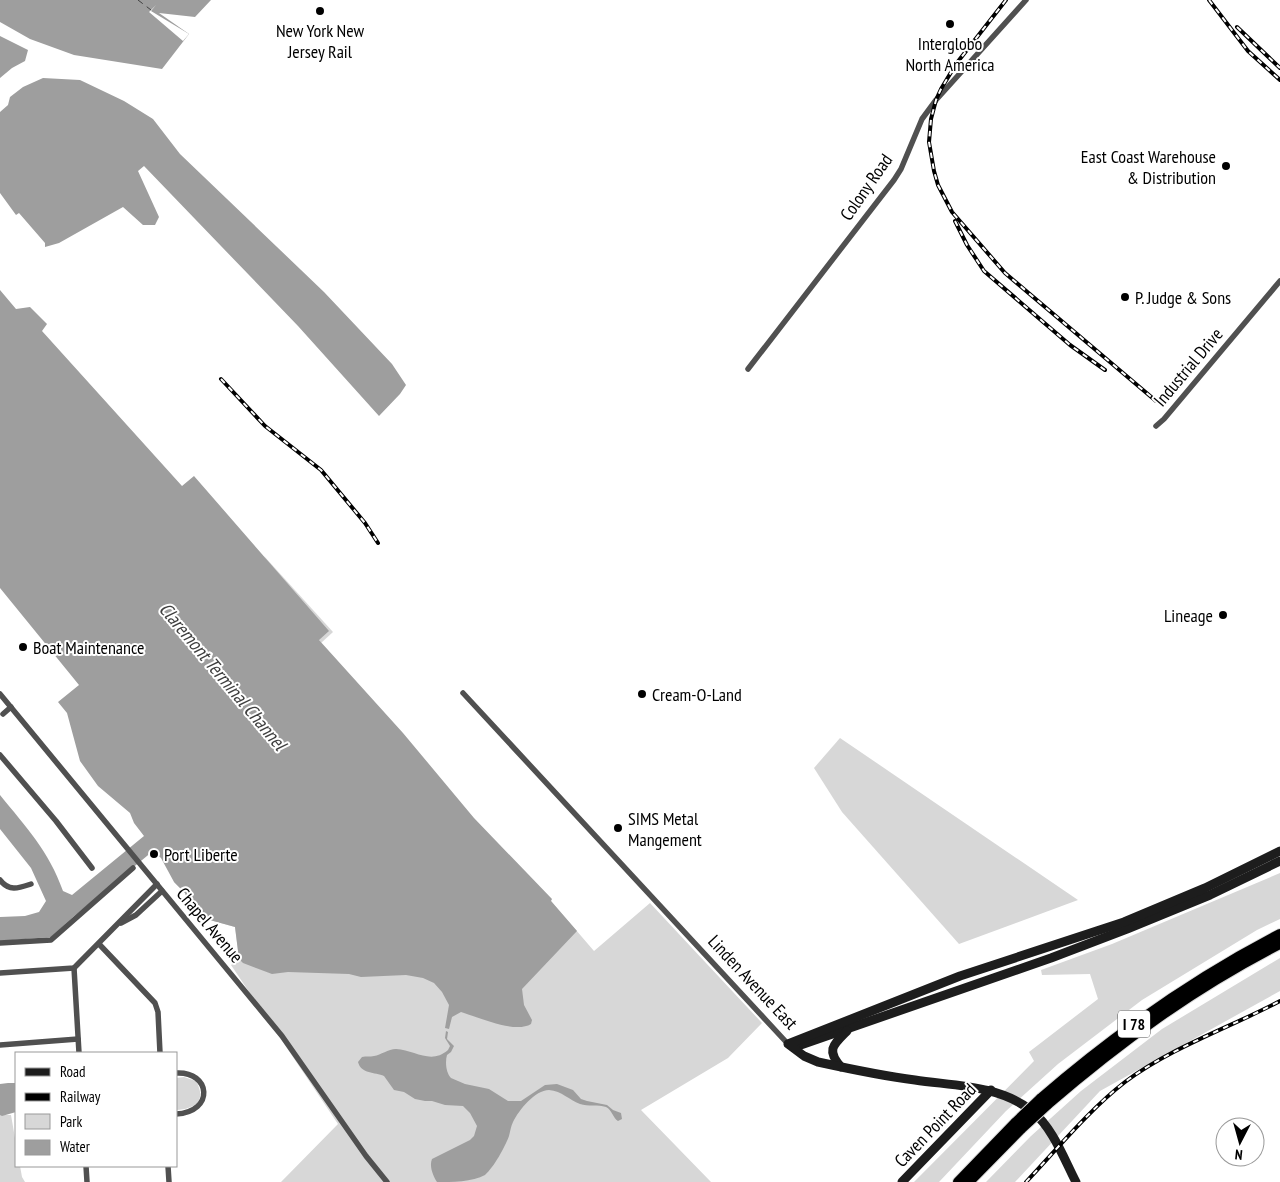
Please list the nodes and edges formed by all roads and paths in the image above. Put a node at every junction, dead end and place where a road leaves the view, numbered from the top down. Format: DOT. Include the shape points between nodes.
graph roads {
  1 [pos="1026,0"];
  2 [pos="1280,281"];
  3 [pos="748,369"];
  4 [pos="1156,426"];
  5 [pos="462,693"];
  6 [pos="0,694"];
  7 [pos="11,707"];
  8 [pos="3,714"];
  9 [pos="0,755"];
  10 [pos="1280,851"];
  11 [pos="1280,861"];
  12 [pos="136,866"];
  13 [pos="92,868"];
  14 [pos="0,880"];
  15 [pos="32,884"];
  16 [pos="156,884"];
  17 [pos="162,891"];
  18 [pos="115,927"];
  19 [pos="1280,934"];
  20 [pos="0,943"];
  21 [pos="99,944"];
  22 [pos="1280,944"];
  23 [pos="1237,962"];
  24 [pos="74,968"];
  25 [pos="0,973"];
  26 [pos="849,1029"];
  27 [pos="78,1040"];
  28 [pos="0,1045"];
  29 [pos="790,1046"];
  30 [pos="79,1052"];
  31 [pos="160,1052"];
  32 [pos="841,1067"];
  33 [pos="178,1073"];
  34 [pos="991,1090"];
  35 [pos="178,1114"];
  36 [pos="1019,1125"];
  37 [pos="86,1167"];
  38 [pos="168,1167"];
  39 [pos="88,1182"];
  40 [pos="169,1182"];
  41 [pos="387,1182"];
  42 [pos="902,1182"];
  43 [pos="958,1182"];
  44 [pos="969,1182"];
  45 [pos="1076,1182"];
  1 -- 3 [label="street, Colony Road" via="936,100 922,119 894,180"];
  2 -- 4 [label="street, Industrial Drive"];
  5 -- 29 [label="street, Linden Avenue East"];
  6 -- 7 [label="street, Chapel Avenue"];
  7 -- 8 [label="street"];
  7 -- 12 [label="street, Chapel Avenue" via="126,848"];
  9 -- 13 [label="street"];
  10 -- 29 [label="street" via="1205,888 1124,922 960,976"];
  11 -- 26 [label="street" via="1135,926"];
  12 -- 16 [label="street, Chapel Avenue"];
  12 -- 20 [label="street" via="51,940"];
  14 -- 15 [label="street" via="10,889"];
  16 -- 17 [label="street, Chapel Avenue"];
  16 -- 18 [label="street"];
  17 -- 18 [label="street" via="136,916"];
  17 -- 41 [label="street, Chapel Avenue" via="282,1036"];
  18 -- 21 [label="street"];
  19 -- 23 [label="highway, I 78"];
  21 -- 24 [label="street"];
  21 -- 31 [label="street" via="155,1003"];
  22 -- 23 [label="highway, I 78"];
  23 -- 36 [label="highway, I 78, bridge" via="1106,1044"];
  24 -- 25 [label="street"];
  24 -- 27 [label="street"];
  26 -- 29 [label="street"];
  26 -- 32 [label="street" via="833,1048 833,1058"];
  27 -- 28 [label="street"];
  27 -- 30 [label="street"];
  29 -- 32 [label="street, Linden Avenue East" via="813,1061"];
  32 -- 34 [label="street, Linden Avenue East"];
  33 -- 35 [label="street" via="194,1076 200,1081 203,1091 197,1108 190,1113"];
  34 -- 42 [label="street, Caven Point Road"];
  34 -- 45 [label="street, Linden Avenue East" via="1033,1112 1050,1134"];
  36 -- 43 [label="highway, I 78"];
  36 -- 44 [label="highway, I 78"];
  37 -- 39 [label="street"];
  38 -- 40 [label="street"];
}
